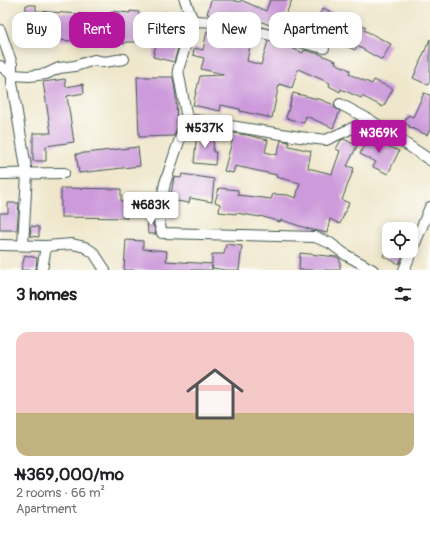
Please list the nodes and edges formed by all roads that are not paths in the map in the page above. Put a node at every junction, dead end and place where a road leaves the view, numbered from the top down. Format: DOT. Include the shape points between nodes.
graph roads {
  1 [pos="185,0"];
  2 [pos="190,12"];
  3 [pos="199,21"];
  4 [pos="0,30"];
  5 [pos="269,35"];
  6 [pos="185,48"];
  7 [pos="124,59"];
  8 [pos="0,66"];
  9 [pos="12,75"];
  10 [pos="340,104"];
  11 [pos="187,119"];
  12 [pos="370,120"];
  13 [pos="430,160"];
  14 [pos="0,174"];
  15 [pos="27,174"];
  16 [pos="64,174"];
  17 [pos="430,207"];
  18 [pos="0,245"];
  19 [pos="23,245"];
  20 [pos="46,246"];
  21 [pos="42,270"];
  22 [pos="105,270"];
  23 [pos="373,270"];
  24 [pos="404,270"];
  1 -- 2 [label="street"];
  3 -- 5 [label="street" via="217,22"];
  4 -- 9 [label="street" via="12,64"];
  6 -- 11 [label="street" via="178,70"];
  7 -- 9 [label="street" via="104,62 94,60 59,68 46,74"];
  8 -- 9 [label="street"];
  9 -- 15 [label="street"];
  10 -- 12 [label="street"];
  11 -- 12 [label="street" via="326,140"];
  11 -- 23 [label="street" via="165,183 159,214 162,233 315,236"];
  12 -- 13 [label="street"];
  14 -- 15 [label="street"];
  15 -- 16 [label="street"];
  15 -- 19 [label="street"];
  17 -- 24 [label="street"];
  18 -- 19 [label="street"];
  19 -- 20 [label="street"];
  20 -- 21 [label="street"];
  20 -- 22 [label="street" via="72,244 85,247 94,253"];
}
